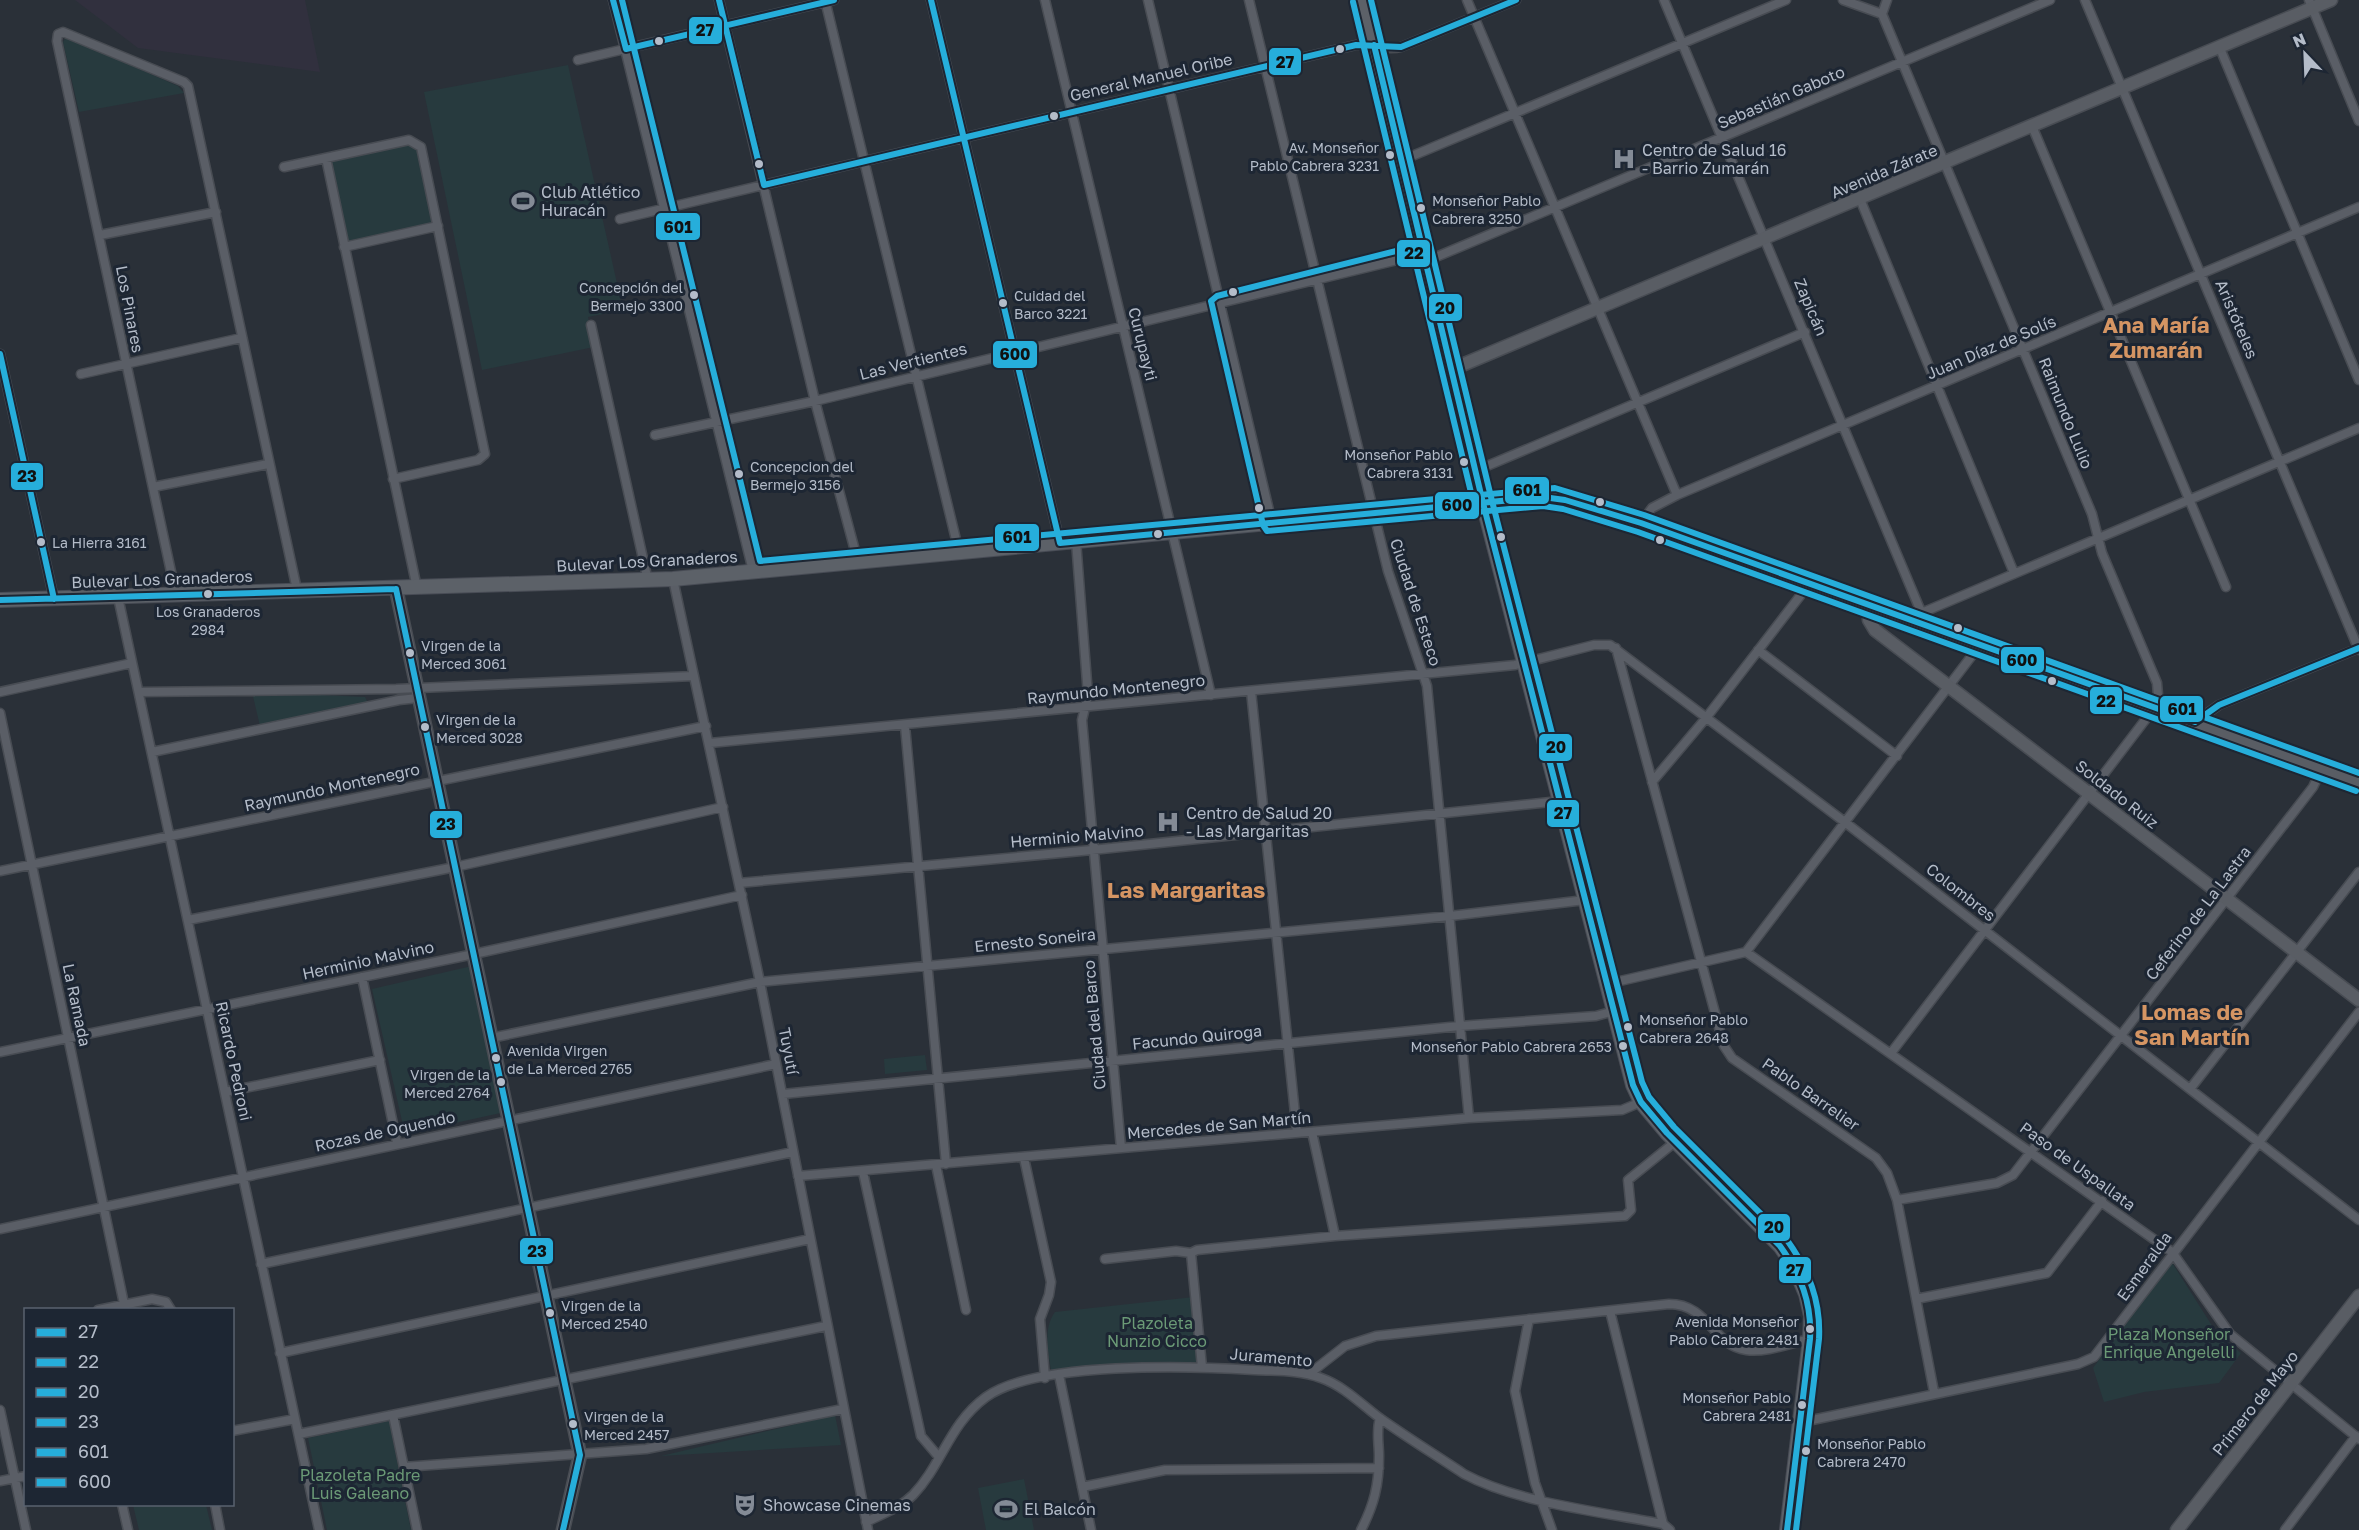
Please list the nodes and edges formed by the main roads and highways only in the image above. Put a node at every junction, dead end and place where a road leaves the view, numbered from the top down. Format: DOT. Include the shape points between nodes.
graph roads {
  1 [pos="1362,0"];
  2 [pos="2331,0"];
  3 [pos="2310,4"];
  4 [pos="1450,370"];
  5 [pos="1483,503"];
  6 [pos="396,589"];
  7 [pos="0,600"];
  8 [pos="1869,606"];
  9 [pos="2359,783"];
  10 [pos="2359,1000"];
  11 [pos="2359,1296"];
  12 [pos="562,1530"];
  13 [pos="1787,1530"];
  14 [pos="2177,1530"];
  1 -- 4 [label="main road"];
  2 -- 3 [label="main road, Avenida Zárate"];
  3 -- 4 [label="main road, Avenida Zárate" via="2032,126"];
  4 -- 5 [label="main road"];
  5 -- 6 [label="main road, Bulevar Los Granaderos" via="648,581"];
  5 -- 8 [label="main road, Bulevar Los Granaderos" via="1554,497 1641,523"];
  5 -- 13 [label="main road" via="1627,1066 1641,1102 1788,1257 1810,1306 1810,1339"];
  6 -- 7 [label="main road, Bulevar Los Granaderos"];
  6 -- 12 [label="main road" via="580,1455"];
  8 -- 9 [label="main road, Bulevar Los Granaderos" via="1916,616 1927,626"];
  8 -- 10 [label="main road, Soldado Ruiz" via="1869,620 1875,630"];
  11 -- 14 [label="main road, Primero de Mayo"];
}
